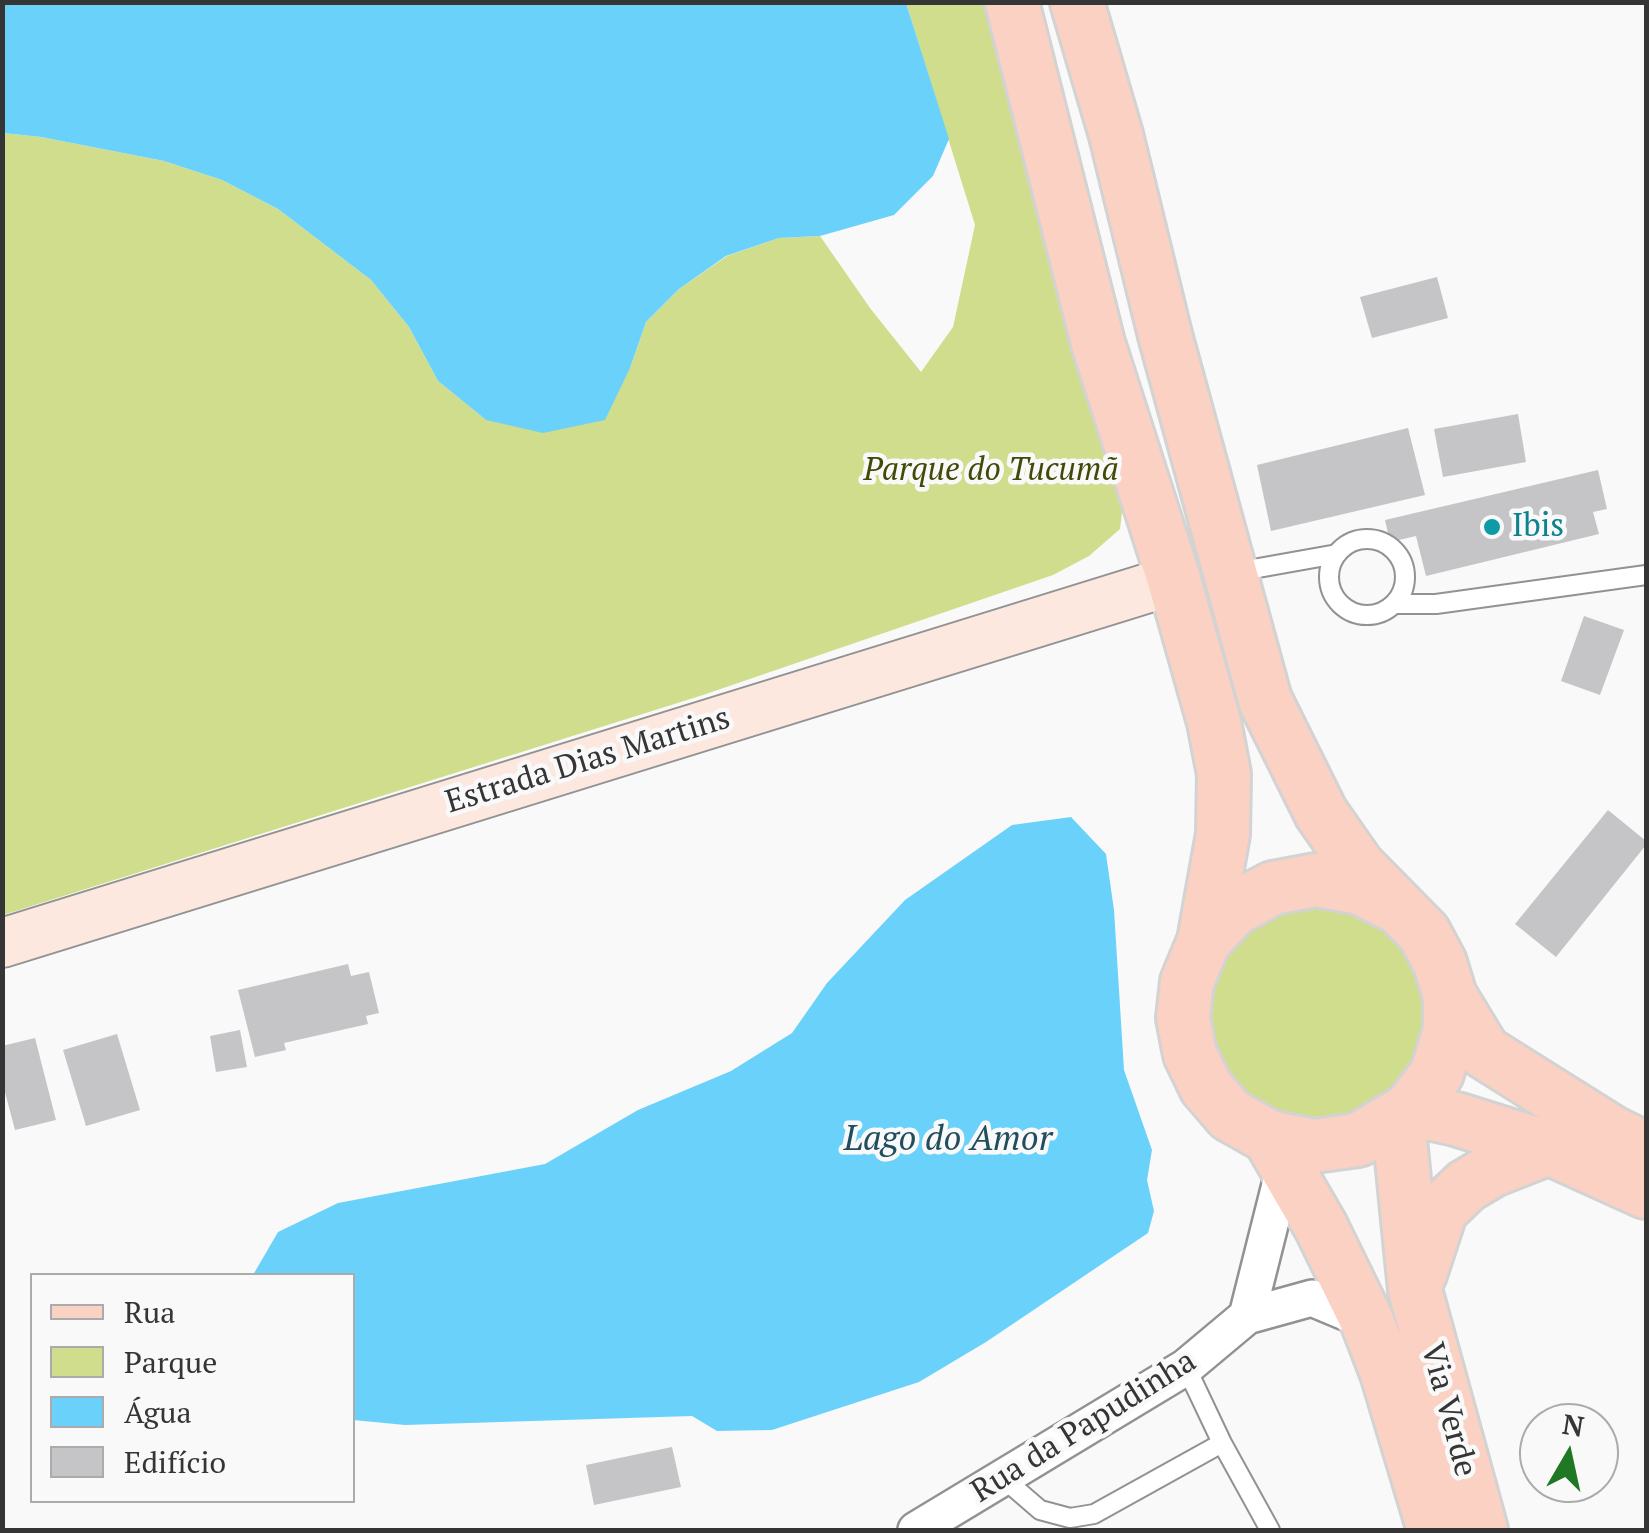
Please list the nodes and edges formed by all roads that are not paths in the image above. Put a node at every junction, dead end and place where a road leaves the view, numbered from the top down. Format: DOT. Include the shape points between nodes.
graph roads {
  1 [pos="1012,2"];
  2 [pos="1077,2"];
  3 [pos="1116,135"];
  4 [pos="1049,150"];
  5 [pos="1336,554"];
  6 [pos="1231,573"];
  7 [pos="1646,575"];
  8 [pos="1174,580"];
  9 [pos="1396,604"];
  10 [pos="1399,908"];
  11 [pos="1204,942"];
  12 [pos="2,943"];
  13 [pos="1450,996"];
  14 [pos="1404,1114"];
  15 [pos="1549,1148"];
  16 [pos="1646,1149"];
  17 [pos="1277,1151"];
  18 [pos="1646,1192"];
  19 [pos="1416,1290"];
  20 [pos="1247,1316"];
  21 [pos="1367,1321"];
  22 [pos="1186,1367"];
  23 [pos="1222,1443"];
  24 [pos="1003,1478"];
  25 [pos="916,1530"];
  26 [pos="1270,1530"];
  27 [pos="1434,1530"];
  28 [pos="1482,1530"];
  1 -- 4 [label="main road"];
  2 -- 3 [label="main road"];
  3 -- 4 [label="main road" via="1075,130"];
  3 -- 6 [label="main road"];
  4 -- 8 [label="main road" via="1098,343"];
  5 -- 6 [label="lane"];
  5 -- 9 [label="lane" via="1330,588 1346,609 1372,616"];
  5 -- 9 [label="lane" via="1363,539 1388,545 1404,566"];
  6 -- 10 [label="main road" via="1265,700 1296,765 1358,866"];
  7 -- 9 [label="lane"];
  8 -- 11 [label="main road" via="1224,774 1223,834"];
  8 -- 12 [label="street, Estrada Dias Martins"];
  10 -- 11 [label="main road" via="1360,888 1316,880 1273,888 1234,909"];
  10 -- 13 [label="main road" via="1424,933"];
  11 -- 17 [label="main road" via="1186,982 1190,1054 1230,1114"];
  13 -- 14 [label="main road" via="1450,1030 1437,1072"];
  13 -- 16 [label="main road" via="1484,1052"];
  14 -- 15 [label="main road" via="1456,1118"];
  14 -- 17 [label="main road" via="1358,1140"];
  14 -- 19 [label="main road, Via Verde"];
  15 -- 18 [label="main road"];
  15 -- 19 [label="main road" via="1493,1170 1441,1210"];
  17 -- 20 [label="street"];
  17 -- 21 [label="main road, Via Verde"];
  19 -- 28 [label="main road, Via Verde"];
  20 -- 21 [label="street, Rua da Papudinha" via="1312,1298"];
  20 -- 22 [label="street, Rua da Papudinha"];
  21 -- 27 [label="main road, Via Verde"];
  22 -- 23 [label="lane"];
  22 -- 24 [label="street, Rua da Papudinha"];
  23 -- 24 [label="lane" via="1094,1514 1070,1518 1040,1510"];
  23 -- 26 [label="lane"];
  24 -- 25 [label="street, Rua da Papudinha"];
}
